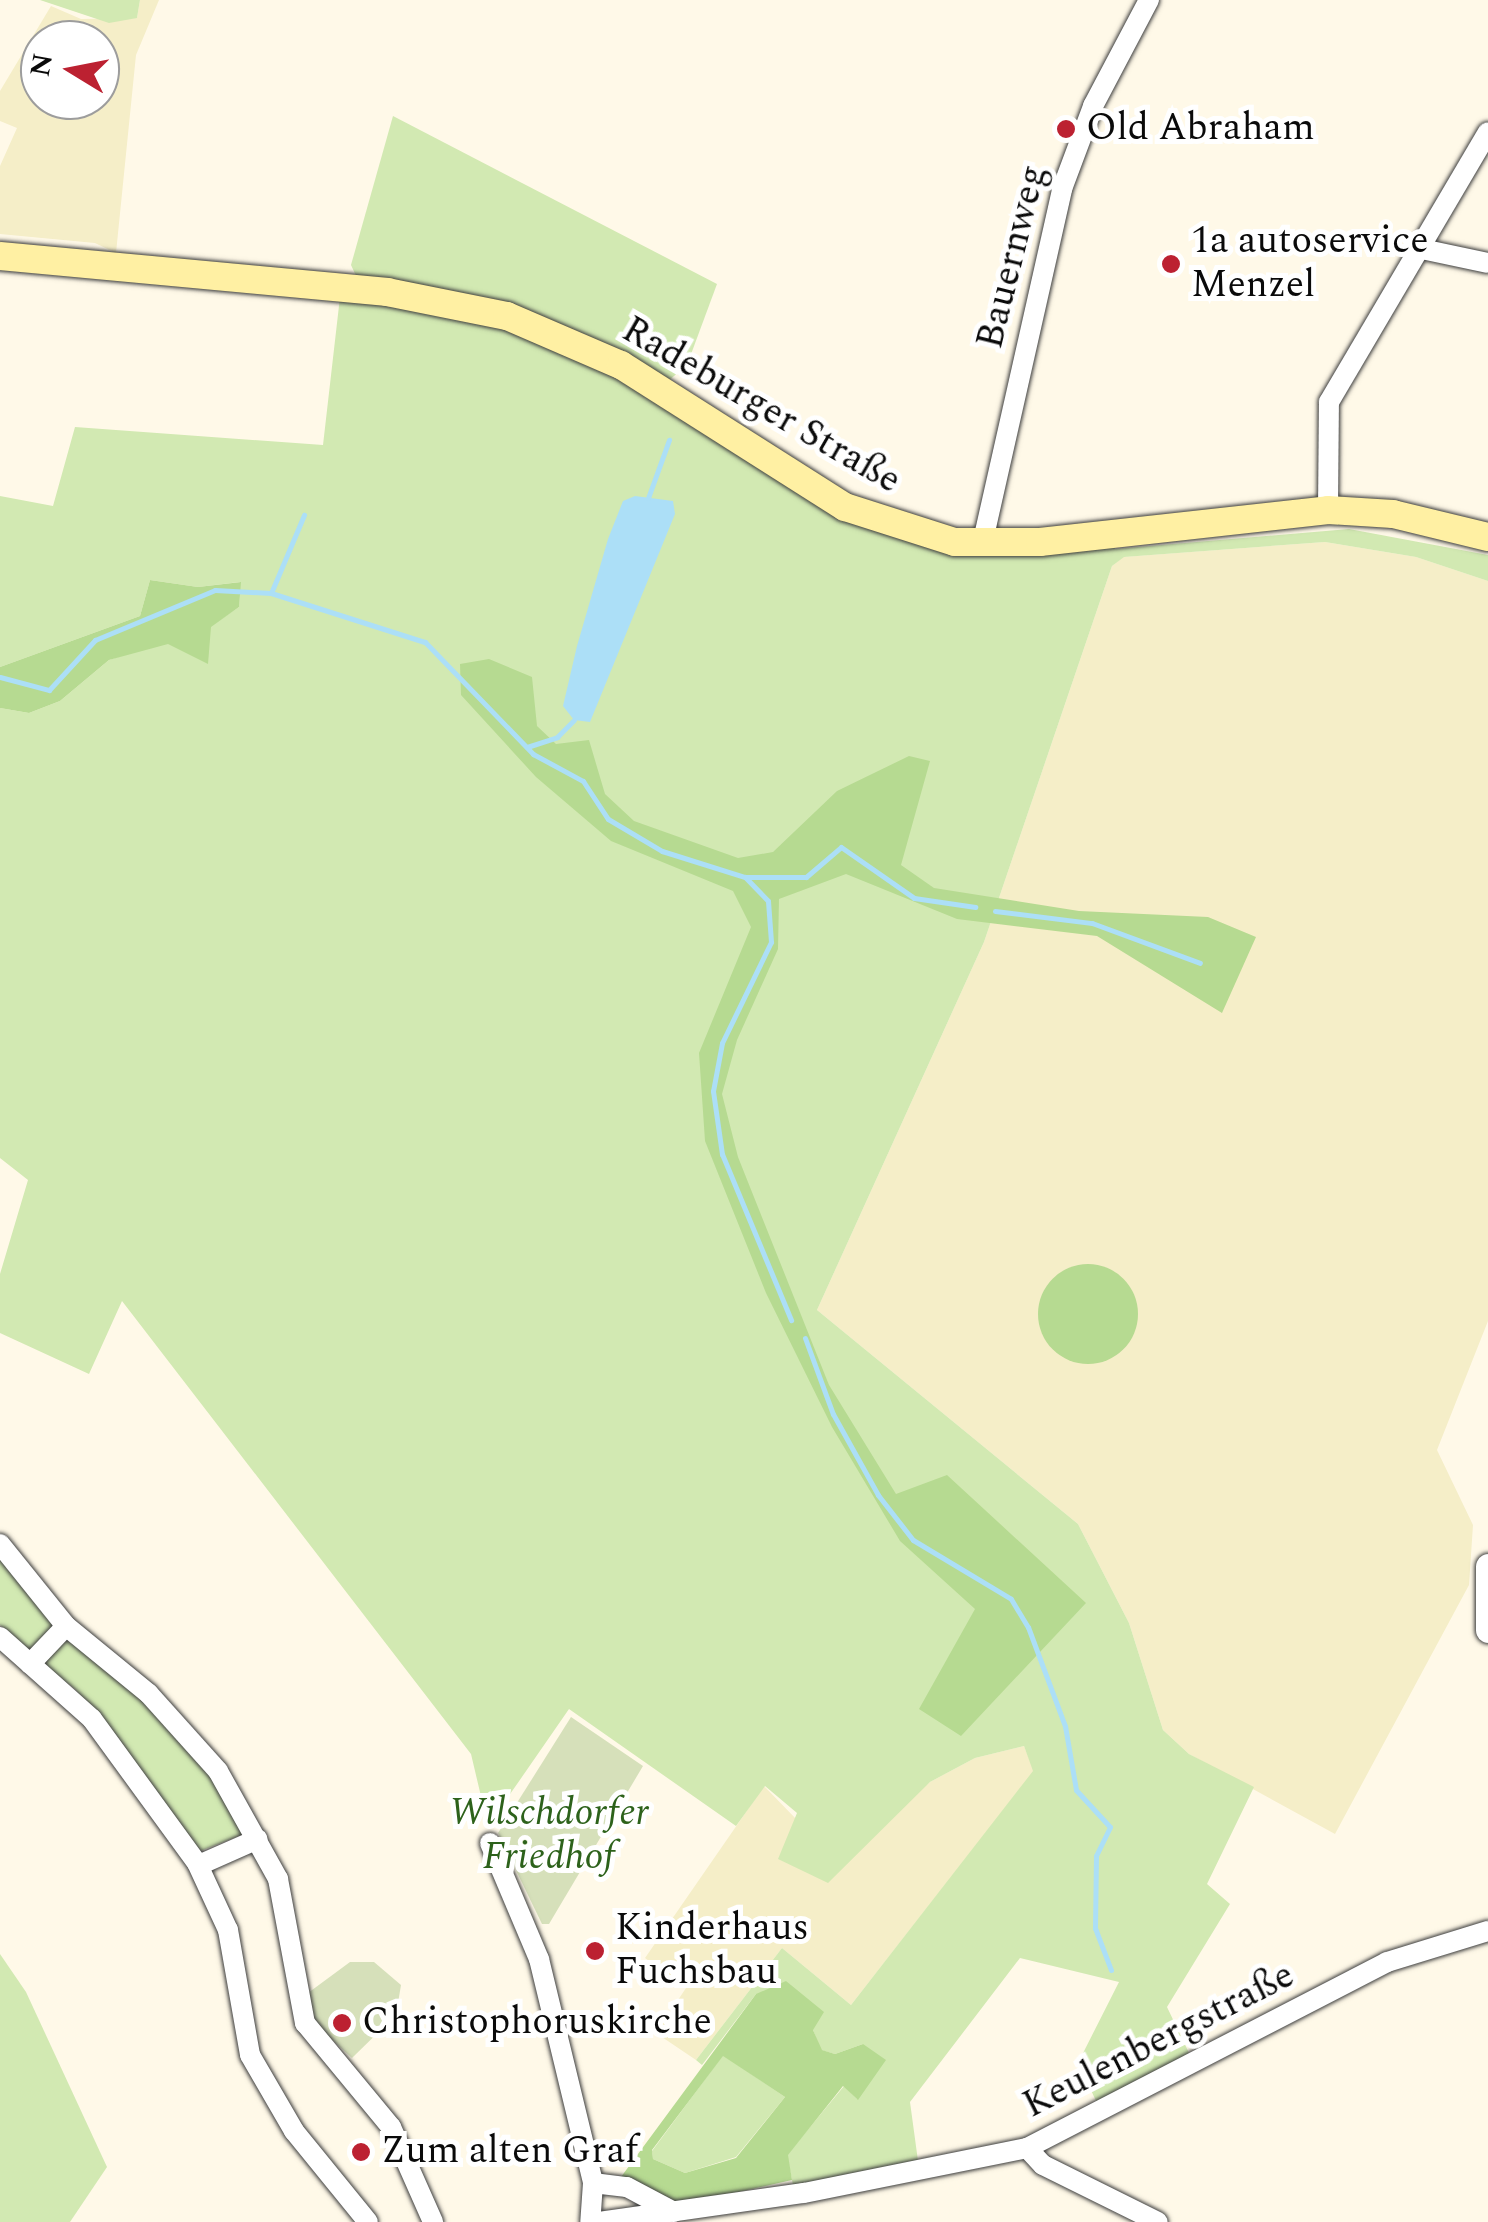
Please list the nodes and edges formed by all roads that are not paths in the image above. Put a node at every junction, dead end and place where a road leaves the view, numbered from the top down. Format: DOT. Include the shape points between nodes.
graph roads {
  1 [pos="1150,0"];
  2 [pos="1488,132"];
  3 [pos="1422,248"];
  4 [pos="0,256"];
  5 [pos="1488,264"];
  6 [pos="1328,510"];
  7 [pos="1488,537"];
  8 [pos="982,544"];
  9 [pos="0,1544"];
  10 [pos="1488,1566"];
  11 [pos="66,1626"];
  12 [pos="1488,1630"];
  13 [pos="0,1638"];
  14 [pos="30,1664"];
  15 [pos="258,1839"];
  16 [pos="490,1843"];
  17 [pos="199,1865"];
  18 [pos="1488,1931"];
  19 [pos="1027,2148"];
  20 [pos="593,2183"];
  21 [pos="674,2212"];
  22 [pos="364,2220"];
  23 [pos="433,2222"];
  24 [pos="590,2222"];
  25 [pos="598,2222"];
  26 [pos="1158,2222"];
  1 -- 8 [label="street, Bauernweg" via="1093,106 1062,189"];
  2 -- 3 [label="street"];
  3 -- 5 [label="street"];
  3 -- 6 [label="street" via="1329,402"];
  4 -- 8 [label="main road, Radeburger Straße" via="388,292 507,316 620,365 845,506 905,530"];
  6 -- 7 [label="main road, Radeburger Straße" via="1393,514"];
  6 -- 8 [label="main road, Radeburger Straße"];
  9 -- 11 [label="street"];
  10 -- 12 [label="street"];
  11 -- 14 [label="street"];
  11 -- 15 [label="street" via="174,1719 218,1772"];
  13 -- 14 [label="street"];
  14 -- 17 [label="street" via="92,1719"];
  15 -- 17 [label="street"];
  15 -- 23 [label="street" via="292,1925 305,2023 352,2088 391,2127"];
  16 -- 20 [label="street" via="526,1917"];
  17 -- 22 [label="street" via="228,1930 250,2055 288,2122"];
  18 -- 19 [label="street, Keulenbergstraße" via="1387,1962"];
  19 -- 21 [label="street, Keulenbergstraße"];
  19 -- 26 [label="street" via="1043,2165"];
  20 -- 21 [label="street" via="627,2187"];
  20 -- 24 [label="street"];
  21 -- 25 [label="street, Keulenbergstraße"];
}
